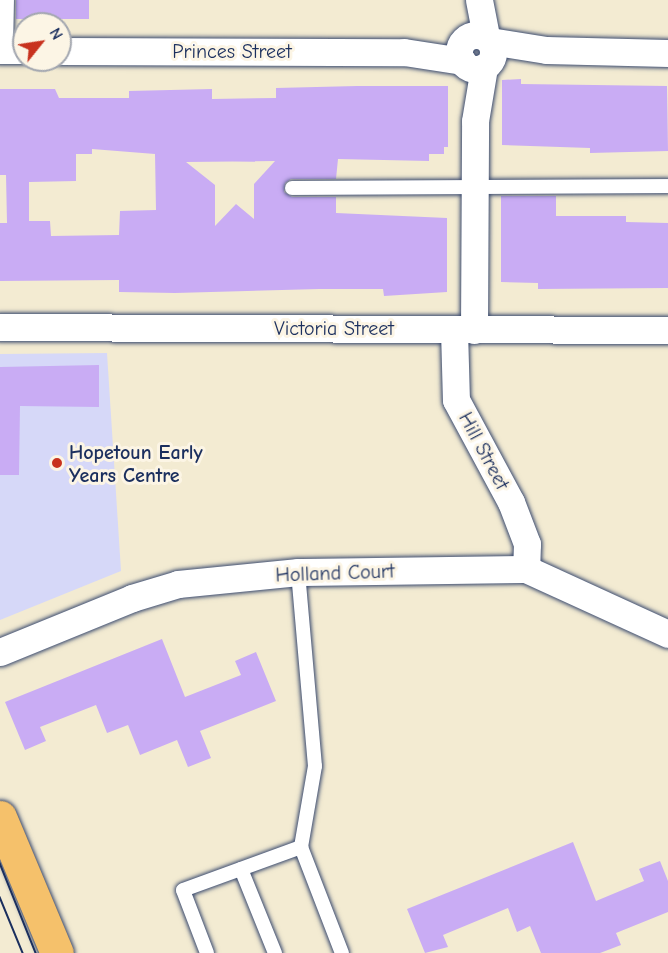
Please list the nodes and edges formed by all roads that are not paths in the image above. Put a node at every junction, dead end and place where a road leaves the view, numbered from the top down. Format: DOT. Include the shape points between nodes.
graph roads {
  1 [pos="7,0"];
  2 [pos="474,0"];
  3 [pos="479,0"];
  4 [pos="10,50"];
  5 [pos="72,51"];
  6 [pos="476,51"];
  7 [pos="668,53"];
  8 [pos="668,186"];
  9 [pos="474,187"];
  10 [pos="292,188"];
  11 [pos="0,327"];
  12 [pos="464,330"];
  13 [pos="668,330"];
  14 [pos="525,569"];
  15 [pos="298,572"];
  16 [pos="668,634"];
  17 [pos="0,652"];
  18 [pos="0,817"];
  19 [pos="301,847"];
  20 [pos="242,868"];
  21 [pos="57,953"];
  22 [pos="207,953"];
  23 [pos="275,953"];
  24 [pos="342,953"];
  1 -- 4 [label="lane"];
  2 -- 6 [label="street, Hill Street"];
  3 -- 6 [label="street, Hill Street"];
  5 -- 6 [label="street, Princes Street"];
  6 -- 7 [label="street, Princes Street"];
  6 -- 9 [label="street, Hill Street"];
  8 -- 9 [label="lane"];
  9 -- 10 [label="lane"];
  9 -- 12 [label="street, Hill Street"];
  11 -- 12 [label="street, Victoria Street"];
  12 -- 13 [label="street, Victoria Street"];
  12 -- 14 [label="street, Hill Street" via="456,400 511,502 526,544"];
  14 -- 15 [label="street, Holland Court"];
  14 -- 16 [label="street, Holland Court"];
  15 -- 17 [label="street, Holland Court" via="178,584 132,598"];
  15 -- 19 [label="lane" via="315,766"];
  18 -- 21 [label="highway"];
  19 -- 20 [label="lane"];
  19 -- 24 [label="lane"];
  20 -- 22 [label="lane" via="183,890"];
  20 -- 23 [label="lane"];
}
